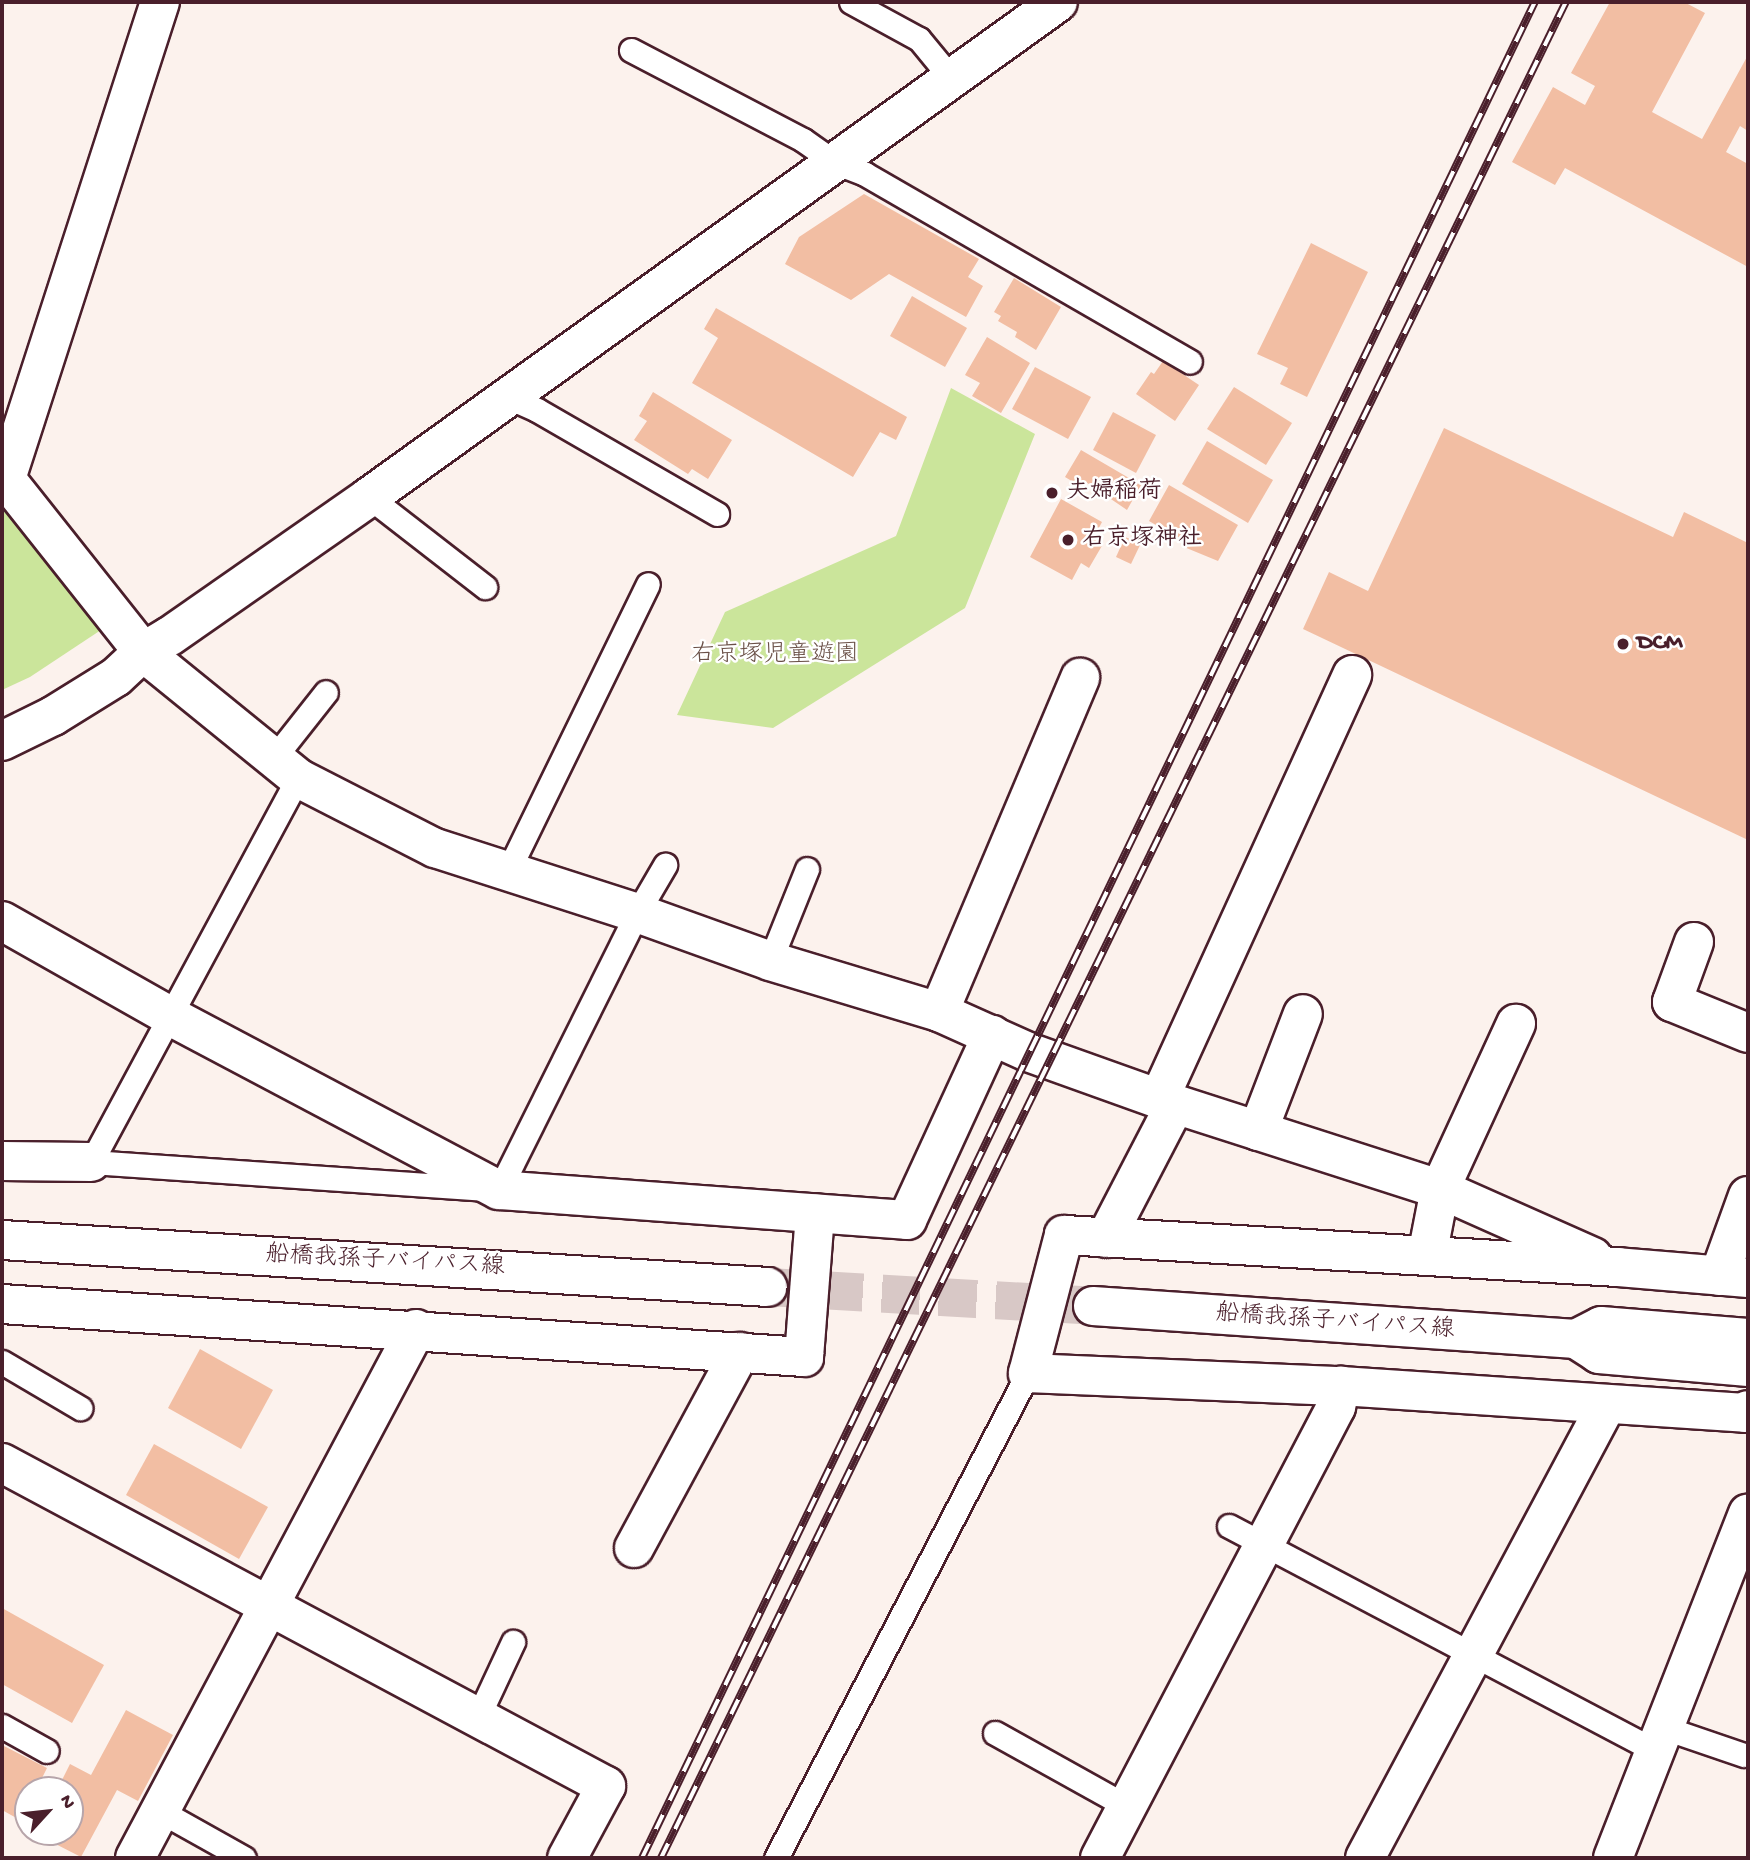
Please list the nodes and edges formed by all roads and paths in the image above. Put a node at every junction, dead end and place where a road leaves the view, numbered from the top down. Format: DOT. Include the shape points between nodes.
graph roads {
  1 [pos="160,2"];
  2 [pos="851,2"];
  3 [pos="1058,2"];
  4 [pos="631,50"];
  5 [pos="951,78"];
  6 [pos="834,162"];
  7 [pos="1190,362"];
  8 [pos="508,397"];
  9 [pos="4,476"];
  10 [pos="369,497"];
  11 [pos="717,514"];
  12 [pos="648,584"];
  13 [pos="485,587"];
  14 [pos="144,652"];
  15 [pos="1352,675"];
  16 [pos="1080,678"];
  17 [pos="326,692"];
  18 [pos="2,741"];
  19 [pos="285,768"];
  20 [pos="665,865"];
  21 [pos="807,869"];
  22 [pos="508,871"];
  23 [pos="637,913"];
  24 [pos="2,921"];
  25 [pos="1694,942"];
  26 [pos="770,961"];
  27 [pos="939,1012"];
  28 [pos="1303,1014"];
  29 [pos="170,1016"];
  30 [pos="1516,1024"];
  31 [pos="1748,1033"];
  32 [pos="992,1035"];
  33 [pos="1167,1102"];
  34 [pos="1258,1131"];
  35 [pos="2,1161"];
  36 [pos="91,1162"];
  37 [pos="1440,1189"];
  38 [pos="499,1190"];
  39 [pos="1748,1196"];
  40 [pos="815,1213"];
  41 [pos="1106,1238"];
  42 [pos="2,1240"];
  43 [pos="1427,1256"];
  44 [pos="1618,1268"];
  45 [pos="1734,1277"];
  46 [pos="768,1287"];
  47 [pos="1093,1307"];
  48 [pos="5,1311"];
  49 [pos="416,1329"];
  50 [pos="1748,1338"];
  51 [pos="1576,1339"];
  52 [pos="740,1352"];
  53 [pos="2,1362"];
  54 [pos="1748,1367"];
  55 [pos="1028,1373"];
  56 [pos="1341,1386"];
  57 [pos="1608,1404"];
  58 [pos="80,1408"];
  59 [pos="1748,1410"];
  60 [pos="2,1463"];
  61 [pos="1748,1513"];
  62 [pos="1229,1526"];
  63 [pos="1264,1544"];
  64 [pos="634,1548"];
  65 [pos="269,1606"];
  66 [pos="513,1642"];
  67 [pos="1473,1656"];
  68 [pos="478,1717"];
  69 [pos="2,1726"];
  70 [pos="995,1733"];
  71 [pos="1660,1740"];
  72 [pos="47,1751"];
  73 [pos="1744,1755"];
  74 [pos="1126,1806"];
  75 [pos="160,1811"];
  76 [pos="135,1858"];
  77 [pos="244,1858"];
  78 [pos="567,1858"];
  79 [pos="776,1858"];
  80 [pos="1100,1858"];
  81 [pos="1365,1858"];
  82 [pos="1613,1858"];
  1 -- 9 [label="street"];
  2 -- 5 [label="lane" via="919,39"];
  3 -- 5 [label="street"];
  4 -- 6 [label="lane" via="803,140"];
  5 -- 6 [label="street"];
  6 -- 7 [label="lane" via="865,174"];
  6 -- 8 [label="street"];
  8 -- 10 [label="street"];
  8 -- 11 [label="lane"];
  9 -- 14 [label="street"];
  10 -- 13 [label="lane"];
  10 -- 14 [label="street"];
  12 -- 22 [label="lane"];
  14 -- 18 [label="street" via="106,683"];
  14 -- 19 [label="street"];
  15 -- 33 [label="street"];
  16 -- 27 [label="street"];
  17 -- 19 [label="lane"];
  19 -- 22 [label="street" via="435,848"];
  19 -- 29 [label="lane"];
  20 -- 23 [label="lane"];
  21 -- 26 [label="lane"];
  22 -- 23 [label="street"];
  23 -- 26 [label="street"];
  23 -- 38 [label="lane"];
  24 -- 29 [label="street"];
  25 -- 31 [label="street" via="1672,1002"];
  26 -- 27 [label="street"];
  27 -- 32 [label="street"];
  28 -- 34 [label="street"];
  29 -- 36 [label="lane"];
  29 -- 38 [label="street"];
  30 -- 37 [label="street"];
  32 -- 33 [label="street"];
  32 -- 40 [label="street" via="906,1220"];
  33 -- 34 [label="street"];
  33 -- 41 [label="street"];
  34 -- 37 [label="street"];
  35 -- 36 [label="street"];
  36 -- 38 [label="lane"];
  37 -- 43 [label="street"];
  37 -- 44 [label="street"];
  38 -- 40 [label="street"];
  39 -- 45 [label="street"];
  40 -- 52 [label="street" via="804,1357"];
  41 -- 43 [label="street"];
  41 -- 55 [label="street" via="1064,1235"];
  42 -- 46 [label="street, 船橋我孫子バイパス線"];
  43 -- 44 [label="street"];
  44 -- 45 [label="street"];
  47 -- 51 [label="street, 船橋我孫子バイパス線"];
  48 -- 49 [label="street"];
  49 -- 52 [label="street"];
  49 -- 65 [label="street"];
  50 -- 51 [label="street, 船橋我孫子バイパス線" via="1601,1326"];
  51 -- 54 [label="street, 船橋我孫子バイパス線" via="1599,1354"];
  52 -- 64 [label="street"];
  53 -- 58 [label="lane"];
  55 -- 56 [label="street"];
  55 -- 79 [label="lane"];
  56 -- 57 [label="street"];
  56 -- 63 [label="street" via="1336,1407"];
  57 -- 59 [label="street"];
  57 -- 67 [label="street"];
  60 -- 65 [label="street"];
  61 -- 71 [label="street"];
  62 -- 63 [label="lane"];
  63 -- 67 [label="lane"];
  63 -- 74 [label="street"];
  65 -- 68 [label="street"];
  65 -- 75 [label="street"];
  66 -- 68 [label="lane"];
  67 -- 71 [label="lane"];
  67 -- 81 [label="street"];
  68 -- 78 [label="street" via="606,1786"];
  69 -- 72 [label="lane"];
  70 -- 74 [label="lane"];
  71 -- 73 [label="lane"];
  71 -- 82 [label="street"];
  74 -- 80 [label="street"];
  75 -- 76 [label="street"];
  75 -- 77 [label="lane"];
}
